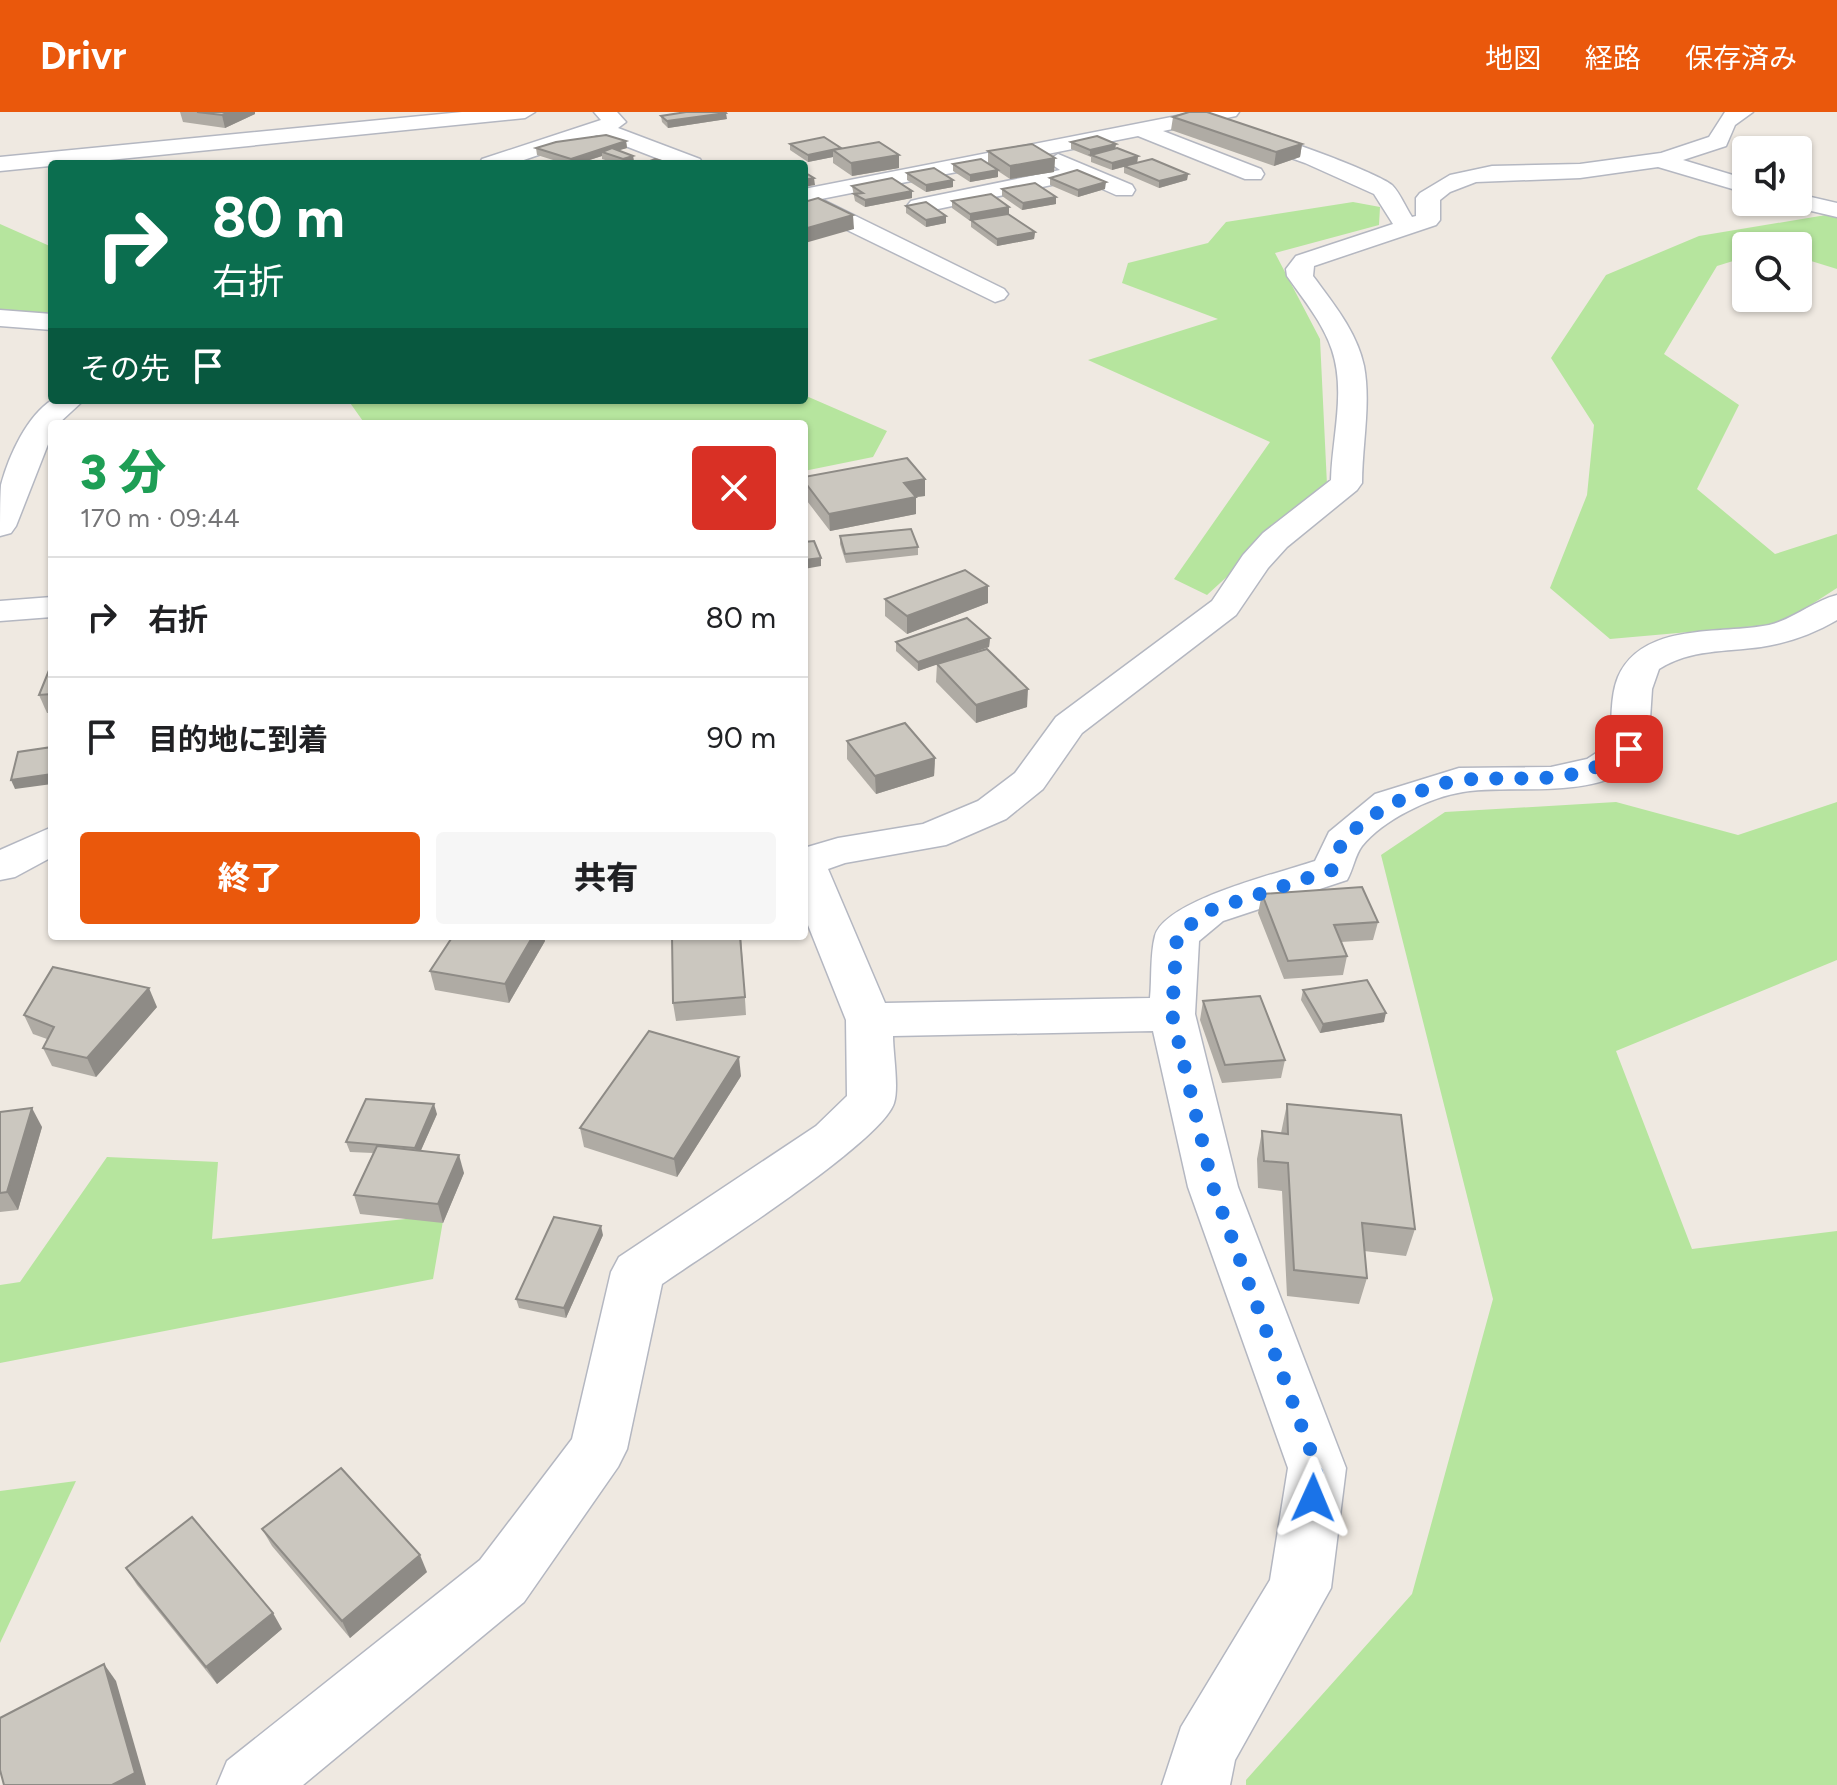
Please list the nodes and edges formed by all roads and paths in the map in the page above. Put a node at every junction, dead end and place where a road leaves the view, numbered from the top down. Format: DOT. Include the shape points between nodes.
graph roads {
  1 [pos="525,112"];
  2 [pos="1229,112"];
  3 [pos="1743,112"];
  4 [pos="400,118"];
  5 [pos="1203,119"];
  6 [pos="601,120"];
  7 [pos="1143,131"];
  8 [pos="1034,151"];
  9 [pos="1654,159"];
  10 [pos="500,160"];
  11 [pos="684,160"];
  12 [pos="0,164"];
  13 [pos="1082,172"];
  14 [pos="1253,174"];
  15 [pos="1732,182"];
  16 [pos="1124,190"];
  17 [pos="808,197"];
  18 [pos="808,200"];
  19 [pos="1812,204"];
  20 [pos="919,206"];
  21 [pos="1837,210"];
  22 [pos="1407,228"];
  23 [pos="995,294"];
  24 [pos="0,318"];
  25 [pos="48,322"];
  26 [pos="64,404"];
  27 [pos="0,526"];
  28 [pos="1837,605"];
  29 [pos="48,607"];
  30 [pos="0,611"];
  31 [pos="48,842"];
  32 [pos="808,862"];
  33 [pos="0,867"];
  34 [pos="808,873"];
  35 [pos="1172,1014"];
  36 [pos="869,1020"];
  37 [pos="251,1785"];
  38 [pos="1196,1785"];
  1 -- 4 [label="street"];
  2 -- 5 [label="street"];
  3 -- 9 [label="street" via="1723,124 1718,141"];
  4 -- 12 [label="street"];
  5 -- 7 [label="street"];
  5 -- 22 [label="street" via="1383,189"];
  6 -- 10 [label="street"];
  6 -- 11 [label="street"];
  7 -- 8 [label="street"];
  7 -- 14 [label="street"];
  8 -- 13 [label="street"];
  8 -- 17 [label="street"];
  9 -- 15 [label="street"];
  9 -- 22 [label="street" via="1562,172 1485,173 1438,188 1428,198 1428,220"];
  13 -- 16 [label="street"];
  13 -- 20 [label="street"];
  18 -- 23 [label="street"];
  19 -- 21 [label="street"];
  22 -- 32 [label="street" via="1320,254 1299,269 1348,354 1352,407 1346,483 1275,540 1224,608 1069,725 1029,781 992,810 932,836 838,851"];
  24 -- 25 [label="street"];
  26 -- 27 [label="street" via="48,416 35,438"];
  28 -- 35 [label="street" via="1776,634 1686,644 1655,656 1637,675 1629,749 1600,768 1551,779 1459,780 1389,803 1343,841 1332,870 1208,911 1177,935"];
  29 -- 30 [label="street"];
  31 -- 33 [label="street"];
  34 -- 36 [label="street"];
  35 -- 36 [label="street"];
  35 -- 38 [label="street" via="1213,1187 1317,1468 1300,1588 1204,1750"];
  36 -- 37 [label="street" via="871,1102 833,1139 638,1272 598,1449 502,1581"];
}
